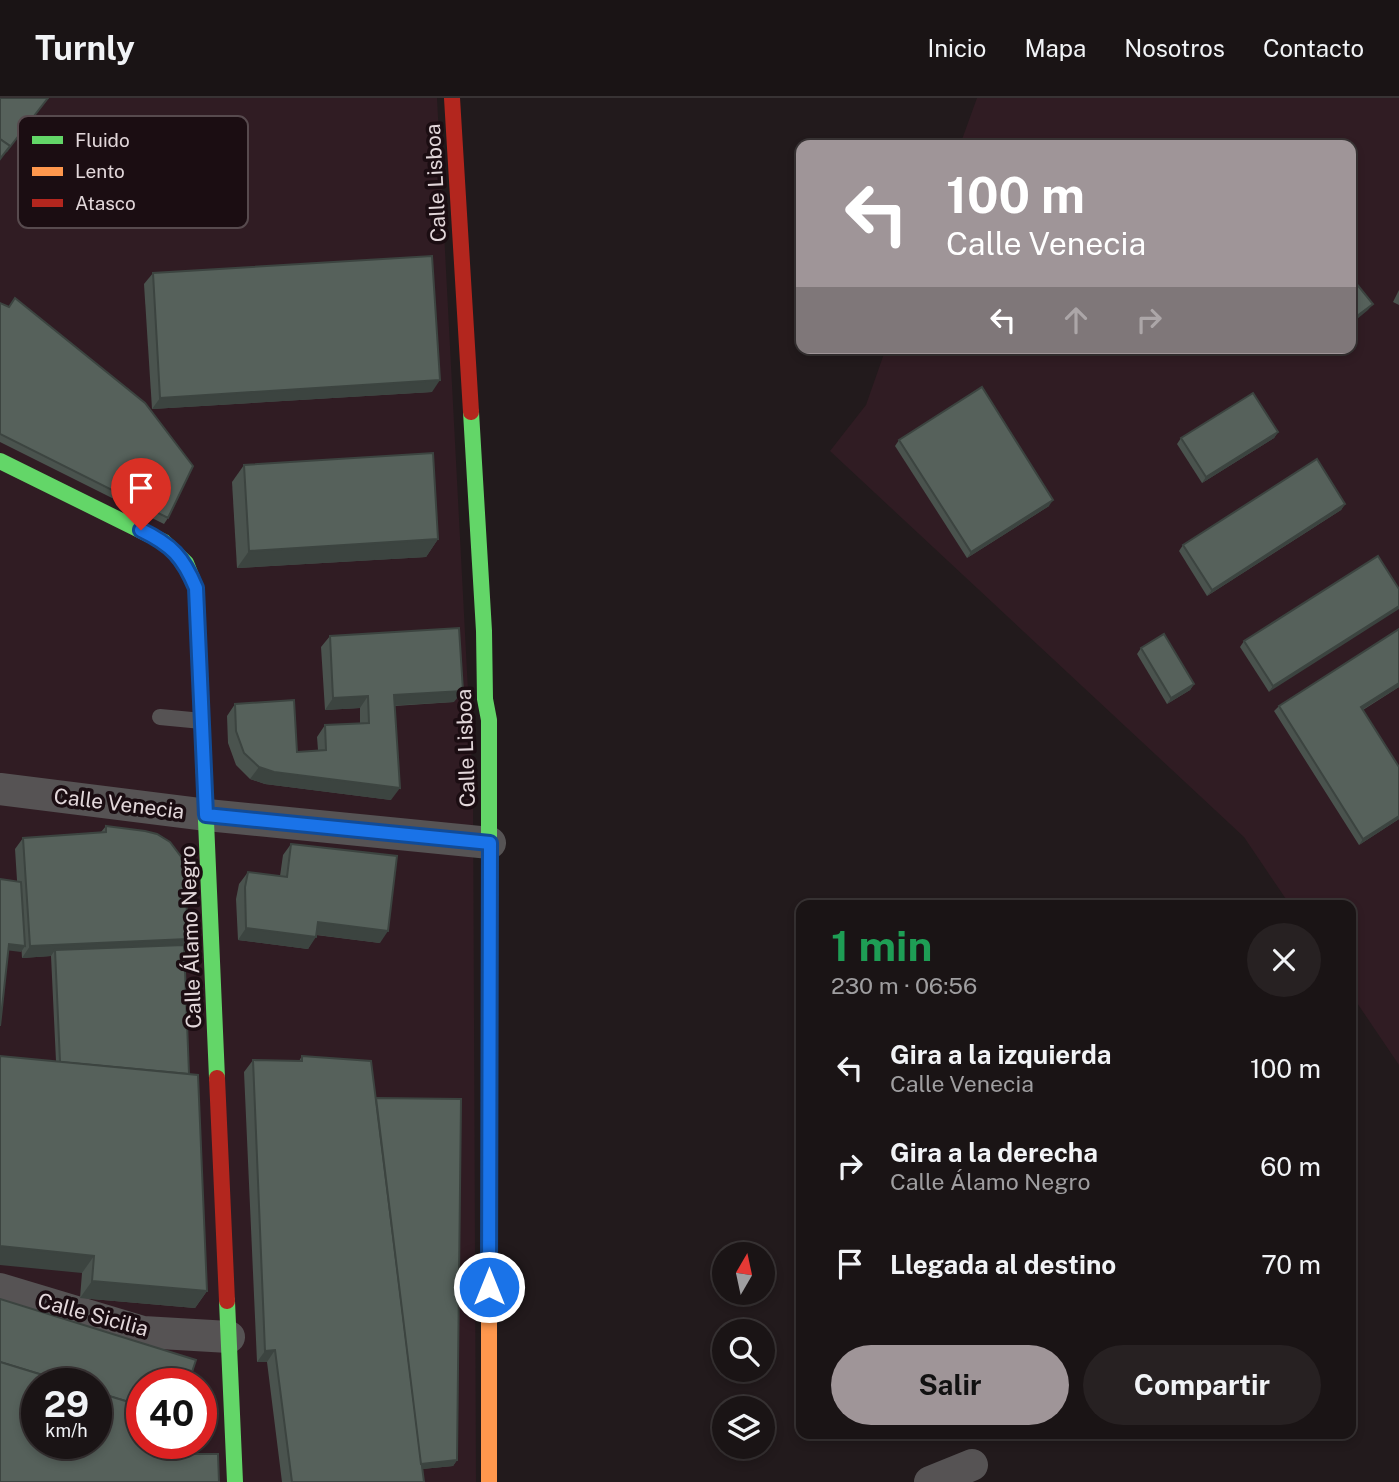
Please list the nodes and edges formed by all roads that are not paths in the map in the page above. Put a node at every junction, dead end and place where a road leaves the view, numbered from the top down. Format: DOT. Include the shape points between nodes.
graph roads {
  1 [pos="452,98"];
  2 [pos="0,461"];
  3 [pos="160,717"];
  4 [pos="202,721"];
  5 [pos="0,789"];
  6 [pos="206,815"];
  7 [pos="490,843"];
  8 [pos="0,1289"];
  9 [pos="229,1337"];
  10 [pos="972,1465"];
  11 [pos="235,1482"];
  12 [pos="489,1482"];
  13 [pos="930,1482"];
  1 -- 7 [label="street, Calle Lisboa" via="489,720"];
  2 -- 4 [label="street, Calle Álamo Negro" via="164,542 186,563 196,588"];
  3 -- 4 [label="lane"];
  4 -- 6 [label="street, Calle Álamo Negro"];
  5 -- 6 [label="street, Calle Venecia"];
  6 -- 7 [label="street, Calle Venecia"];
  6 -- 9 [label="street, Calle Álamo Negro"];
  7 -- 12 [label="street, Calle Lisboa"];
  8 -- 9 [label="street, Calle Sicilia" via="143,1332"];
  9 -- 11 [label="street, Calle Álamo Negro"];
  10 -- 13 [label="street"];
}
